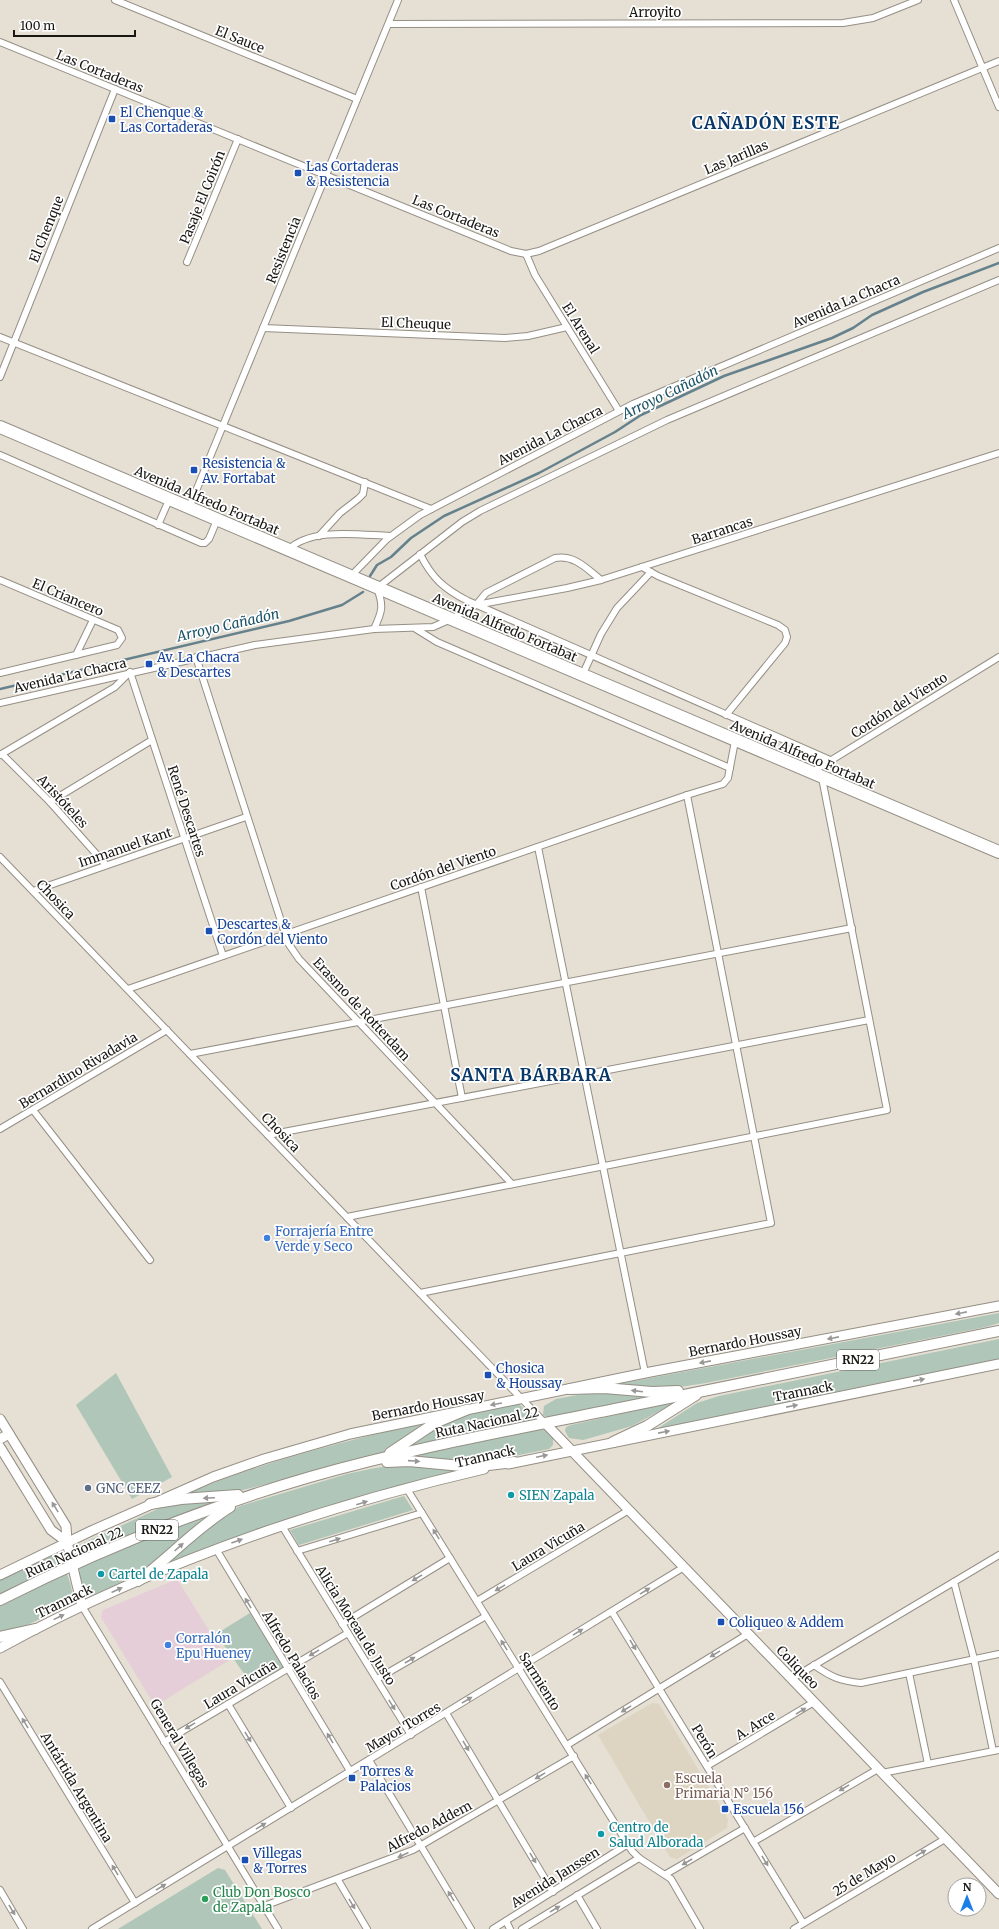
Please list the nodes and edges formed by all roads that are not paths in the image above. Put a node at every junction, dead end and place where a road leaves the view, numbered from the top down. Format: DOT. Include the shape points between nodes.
graph roads {
  1 [pos="115,0"];
  2 [pos="398,0"];
  3 [pos="918,0"];
  4 [pos="954,0"];
  5 [pos="388,24"];
  6 [pos="0,42"];
  7 [pos="999,61"];
  8 [pos="982,67"];
  9 [pos="115,89"];
  10 [pos="357,99"];
  11 [pos="999,107"];
  12 [pos="238,139"];
  13 [pos="326,175"];
  14 [pos="999,248"];
  15 [pos="526,254"];
  16 [pos="187,262"];
  17 [pos="999,280"];
  18 [pos="567,327"];
  19 [pos="263,328"];
  20 [pos="1,338"];
  21 [pos="14,343"];
  22 [pos="0,378"];
  23 [pos="620,411"];
  24 [pos="222,426"];
  25 [pos="0,427"];
  26 [pos="999,453"];
  27 [pos="0,455"];
  28 [pos="365,482"];
  29 [pos="169,500"];
  30 [pos="189,508"];
  31 [pos="431,509"];
  32 [pos="217,520"];
  33 [pos="158,525"];
  34 [pos="319,536"];
  35 [pos="390,536"];
  36 [pos="288,550"];
  37 [pos="420,554"];
  38 [pos="642,567"];
  39 [pos="651,572"];
  40 [pos="350,577"];
  41 [pos="0,580"];
  42 [pos="601,580"];
  43 [pos="377,588"];
  44 [pos="476,605"];
  45 [pos="451,619"];
  46 [pos="93,620"];
  47 [pos="374,629"];
  48 [pos="416,629"];
  49 [pos="122,638"];
  50 [pos="76,655"];
  51 [pos="591,656"];
  52 [pos="999,656"];
  53 [pos="196,657"];
  54 [pos="130,672"];
  55 [pos="0,673"];
  56 [pos="582,676"];
  57 [pos="0,703"];
  58 [pos="726,715"];
  59 [pos="152,740"];
  60 [pos="735,741"];
  61 [pos="1,755"];
  62 [pos="830,760"];
  63 [pos="730,768"];
  64 [pos="810,772"];
  65 [pos="822,778"];
  66 [pos="687,795"];
  67 [pos="50,802"];
  68 [pos="246,816"];
  69 [pos="184,838"];
  70 [pos="538,847"];
  71 [pos="999,852"];
  72 [pos="1,859"];
  73 [pos="106,865"];
  74 [pos="421,887"];
  75 [pos="33,891"];
  76 [pos="852,928"];
  77 [pos="284,935"];
  78 [pos="718,953"];
  79 [pos="223,956"];
  80 [pos="566,983"];
  81 [pos="128,989"];
  82 [pos="444,1006"];
  83 [pos="869,1020"];
  84 [pos="359,1022"];
  85 [pos="167,1030"];
  86 [pos="736,1046"];
  87 [pos="190,1054"];
  88 [pos="584,1075"];
  89 [pos="462,1098"];
  90 [pos="436,1103"];
  91 [pos="33,1110"];
  92 [pos="0,1129"];
  93 [pos="268,1135"];
  94 [pos="754,1136"];
  95 [pos="603,1166"];
  96 [pos="512,1184"];
  97 [pos="347,1217"];
  98 [pos="620,1253"];
  99 [pos="150,1260"];
  100 [pos="420,1292"];
  101 [pos="999,1306"];
  102 [pos="999,1332"];
  103 [pos="999,1364"];
  104 [pos="645,1373"];
  105 [pos="718,1388"];
  106 [pos="570,1389"];
  107 [pos="705,1391"];
  108 [pos="522,1399"];
  109 [pos="466,1410"];
  110 [pos="0,1419"];
  111 [pos="545,1423"];
  112 [pos="9,1434"];
  113 [pos="0,1440"];
  114 [pos="613,1442"];
  115 [pos="0,1447"];
  116 [pos="571,1450"];
  117 [pos="374,1460"];
  118 [pos="514,1462"];
  119 [pos="348,1467"];
  120 [pos="275,1488"];
  121 [pos="407,1489"];
  122 [pos="244,1498"];
  123 [pos="150,1504"];
  124 [pos="629,1510"];
  125 [pos="422,1513"];
  126 [pos="282,1526"];
  127 [pos="67,1542"];
  128 [pos="216,1549"];
  129 [pos="297,1551"];
  130 [pos="999,1555"];
  131 [pos="450,1558"];
  132 [pos="72,1566"];
  133 [pos="684,1567"];
  134 [pos="0,1575"];
  135 [pos="138,1581"];
  136 [pos="954,1582"];
  137 [pos="0,1600"];
  138 [pos="477,1601"];
  139 [pos="82,1606"];
  140 [pos="612,1612"];
  141 [pos="486,1616"];
  142 [pos="342,1624"];
  143 [pos="36,1629"];
  144 [pos="348,1633"];
  145 [pos="748,1634"];
  146 [pos="0,1637"];
  147 [pos="0,1648"];
  148 [pos="999,1654"];
  149 [pos="974,1659"];
  150 [pos="814,1665"];
  151 [pos="288,1668"];
  152 [pos="519,1668"];
  153 [pos="909,1673"];
  154 [pos="791,1678"];
  155 [pos="377,1679"];
  156 [pos="0,1682"];
  157 [pos="659,1688"];
  158 [pos="814,1702"];
  159 [pos="228,1704"];
  160 [pos="446,1713"];
  161 [pos="411,1735"];
  162 [pos="164,1742"];
  163 [pos="567,1745"];
  164 [pos="996,1750"];
  165 [pos="574,1756"];
  166 [pos="369,1760"];
  167 [pos="928,1764"];
  168 [pos="707,1766"];
  169 [pos="880,1771"];
  170 [pos="350,1772"];
  171 [pos="499,1801"];
  172 [pos="291,1808"];
  173 [pos="744,1828"];
  174 [pos="946,1839"];
  175 [pos="753,1842"];
  176 [pos="628,1844"];
  177 [pos="228,1846"];
  178 [pos="421,1846"];
  179 [pos="639,1858"];
  180 [pos="666,1874"];
  181 [pos="338,1880"];
  182 [pos="0,1890"];
  183 [pos="553,1892"];
  184 [pos="999,1894"];
  185 [pos="577,1895"];
  186 [pos="135,1903"];
  187 [pos="264,1906"];
  188 [pos="506,1921"];
  189 [pos="803,1923"];
  190 [pos="23,1929"];
  191 [pos="92,1929"];
  192 [pos="278,1929"];
  193 [pos="367,1929"];
  194 [pos="471,1929"];
  195 [pos="493,1929"];
  196 [pos="510,1929"];
  197 [pos="522,1929"];
  198 [pos="597,1929"];
  199 [pos="700,1929"];
  200 [pos="794,1929"];
  1 -- 10 [label="street, El Sauce"];
  2 -- 5 [label="street, Resistencia"];
  3 -- 5 [label="street, Arroyito" via="873,18 843,23"];
  4 -- 8 [label="street"];
  5 -- 10 [label="street, Resistencia"];
  6 -- 9 [label="street, Las Cortaderas"];
  7 -- 8 [label="street, Las Jarillas"];
  8 -- 11 [label="street"];
  8 -- 15 [label="street, Las Jarillas" via="547,248"];
  9 -- 12 [label="street, Las Cortaderas"];
  9 -- 21 [label="street, El Chenque"];
  10 -- 13 [label="street, Resistencia"];
  12 -- 13 [label="street, Las Cortaderas"];
  12 -- 16 [label="street, Pasaje El Coirón"];
  13 -- 15 [label="street, Las Cortaderas" via="511,251"];
  13 -- 19 [label="street, Resistencia"];
  14 -- 23 [label="street, Avenida La Chacra"];
  15 -- 18 [label="street, El Arenal" via="535,275"];
  17 -- 37 [label="street" via="667,420 471,516"];
  18 -- 19 [label="street, El Cheuque" via="528,336 505,338"];
  18 -- 23 [label="street, El Arenal"];
  19 -- 24 [label="street, Resistencia"];
  20 -- 21 [label="street"];
  21 -- 22 [label="street, El Chenque"];
  21 -- 24 [label="street"];
  23 -- 31 [label="street, Avenida La Chacra"];
  24 -- 28 [label="street"];
  24 -- 30 [label="street, Resistencia"];
  25 -- 29 [label="highway, Avenida Alfredo Fortabat"];
  26 -- 38 [label="street, Barrancas"];
  27 -- 33 [label="street"];
  28 -- 31 [label="street"];
  28 -- 34 [label="street" via="363,494 340,513"];
  29 -- 30 [label="highway, Avenida Alfredo Fortabat"];
  29 -- 33 [label="street"];
  30 -- 32 [label="highway, Avenida Alfredo Fortabat"];
  31 -- 35 [label="street, Avenida La Chacra"];
  32 -- 33 [label="street" via="205,543 194,541"];
  32 -- 36 [label="highway, Avenida Alfredo Fortabat"];
  34 -- 35 [label="street"];
  34 -- 36 [label="street" via="307,538"];
  35 -- 40 [label="street, Avenida La Chacra"];
  36 -- 40 [label="highway, Avenida Alfredo Fortabat"];
  37 -- 43 [label="street"];
  37 -- 44 [label="street" via="440,584"];
  38 -- 39 [label="street"];
  38 -- 42 [label="street, Barrancas"];
  39 -- 51 [label="street" via="617,608"];
  39 -- 58 [label="street" via="785,630 785,643"];
  40 -- 43 [label="highway, Avenida Alfredo Fortabat"];
  41 -- 46 [label="street, El Criancero"];
  42 -- 44 [label="street, Barrancas"];
  42 -- 44 [label="street" via="575,559 564,556 555,558 486,593"];
  43 -- 45 [label="highway, Avenida Alfredo Fortabat"];
  43 -- 47 [label="street" via="382,601 382,612"];
  44 -- 45 [label="street, Barrancas"];
  44 -- 51 [label="street"];
  45 -- 48 [label="street, Avenida La Chacra" via="433,627"];
  45 -- 56 [label="highway, Avenida Alfredo Fortabat"];
  46 -- 49 [label="street, El Criancero" via="118,630"];
  46 -- 50 [label="street"];
  47 -- 48 [label="street, Avenida La Chacra"];
  47 -- 53 [label="street, Avenida La Chacra" via="254,645"];
  48 -- 63 [label="street" via="437,642"];
  49 -- 50 [label="street, Avenida La Chacra" via="117,645"];
  50 -- 55 [label="street, Avenida La Chacra"];
  51 -- 56 [label="street"];
  51 -- 58 [label="street"];
  52 -- 62 [label="street, Cordón del Viento"];
  53 -- 54 [label="street, Avenida La Chacra"];
  53 -- 68 [label="street, Erasmo de Rotterdam"];
  54 -- 57 [label="street, Avenida La Chacra"];
  54 -- 59 [label="street, René Descartes"];
  54 -- 61 [label="street" via="115,687"];
  56 -- 60 [label="highway, Avenida Alfredo Fortabat"];
  58 -- 62 [label="street"];
  59 -- 67 [label="street"];
  59 -- 69 [label="street, René Descartes"];
  60 -- 63 [label="street, Cordón del Viento"];
  60 -- 64 [label="highway, Avenida Alfredo Fortabat"];
  61 -- 67 [label="street, Aristóteles"];
  62 -- 64 [label="street, Cordón del Viento"];
  63 -- 66 [label="street, Cordón del Viento" via="728,778 723,784"];
  64 -- 65 [label="highway, Avenida Alfredo Fortabat"];
  65 -- 71 [label="highway, Avenida Alfredo Fortabat"];
  65 -- 76 [label="street"];
  66 -- 70 [label="street, Cordón del Viento"];
  66 -- 78 [label="street"];
  67 -- 73 [label="street, Aristóteles"];
  68 -- 69 [label="street, Immanuel Kant"];
  68 -- 77 [label="street, Erasmo de Rotterdam"];
  69 -- 73 [label="street, Immanuel Kant"];
  69 -- 79 [label="street, René Descartes"];
  70 -- 74 [label="street, Cordón del Viento"];
  70 -- 80 [label="street"];
  72 -- 75 [label="street, Chosica"];
  73 -- 75 [label="street, Immanuel Kant"];
  74 -- 77 [label="street, Cordón del Viento"];
  74 -- 82 [label="street"];
  75 -- 81 [label="street, Chosica"];
  76 -- 78 [label="street"];
  76 -- 83 [label="street"];
  77 -- 79 [label="street, Cordón del Viento"];
  77 -- 84 [label="street, Erasmo de Rotterdam" via="299,958"];
  78 -- 80 [label="street"];
  78 -- 86 [label="street"];
  79 -- 81 [label="street, Cordón del Viento"];
  80 -- 82 [label="street"];
  80 -- 88 [label="street"];
  81 -- 85 [label="street, Chosica"];
  82 -- 84 [label="street"];
  82 -- 89 [label="street"];
  83 -- 86 [label="street"];
  83 -- 94 [label="street" via="887,1110"];
  84 -- 87 [label="street"];
  84 -- 90 [label="street, Erasmo de Rotterdam"];
  85 -- 87 [label="street, Chosica"];
  85 -- 91 [label="street, Bernardino Rivadavia"];
  86 -- 88 [label="street"];
  86 -- 94 [label="street"];
  87 -- 93 [label="street, Chosica"];
  88 -- 89 [label="street"];
  88 -- 95 [label="street"];
  89 -- 90 [label="street"];
  90 -- 93 [label="street"];
  90 -- 96 [label="street, Erasmo de Rotterdam"];
  91 -- 92 [label="street, Bernardino Rivadavia"];
  91 -- 99 [label="street"];
  93 -- 97 [label="street, Chosica"];
  94 -- 95 [label="street"];
  94 -- 98 [label="street" via="771,1223"];
  95 -- 96 [label="street"];
  95 -- 98 [label="street"];
  96 -- 97 [label="street"];
  97 -- 100 [label="street, Chosica"];
  98 -- 100 [label="street"];
  98 -- 104 [label="street"];
  100 -- 108 [label="street, Chosica"];
  101 -- 104 [label="street, Bernardo Houssay, one-way"];
  102 -- 105 [label="main road, Ruta Nacional 22 / RN22"];
  114 -- 103 [label="street, Trannack, one-way"];
  104 -- 106 [label="street, Bernardo Houssay"];
  105 -- 106 [label="main road, one-way" via="661,1392 604,1388"];
  105 -- 107 [label="main road, Ruta Nacional 22 / RN22"];
  106 -- 108 [label="street, Bernardo Houssay"];
  107 -- 111 [label="main road, Ruta Nacional 22 / RN22"];
  107 -- 114 [label="main road" via="643,1429"];
  108 -- 109 [label="street, Bernardo Houssay, one-way"];
  108 -- 111 [label="street, Chosica"];
  109 -- 117 [label="main road" via="439,1421 395,1451"];
  109 -- 123 [label="street, Bernardo Houssay" via="381,1427 283,1453 226,1472"];
  110 -- 112 [label="street, General Villegas"];
  111 -- 116 [label="street, Coliqueo"];
  111 -- 117 [label="main road, Ruta Nacional 22 / RN22"];
  112 -- 113 [label="street"];
  127 -- 112 [label="street, General Villegas, one-way" via="65,1523"];
  114 -- 116 [label="street, Trannack"];
  115 -- 127 [label="street" via="51,1530"];
  118 -- 116 [label="street, Trannack, one-way"];
  116 -- 124 [label="street, Coliqueo"];
  117 -- 119 [label="main road, Ruta Nacional 22 / RN22"];
  119 -- 118 [label="main road, one-way" via="409,1461 472,1467"];
  118 -- 121 [label="street, Trannack"];
  119 -- 120 [label="main road, Ruta Nacional 22 / RN22"];
  120 -- 122 [label="main road, Ruta Nacional 22 / RN22"];
  120 -- 123 [label="main road, one-way" via="235,1496 181,1499"];
  121 -- 125 [label="street, Sarmiento"];
  126 -- 121 [label="street, Trannack, one-way"];
  122 -- 132 [label="main road, Ruta Nacional 22 / RN22"];
  135 -- 122 [label="main road, one-way" via="206,1522"];
  123 -- 127 [label="street, Bernardo Houssay"];
  124 -- 133 [label="street, Coliqueo"];
  124 -- 138 [label="street, Laura Vicuña, one-way"];
  129 -- 125 [label="street, one-way"];
  131 -- 125 [label="street, Sarmiento, one-way"];
  128 -- 126 [label="street, Trannack, one-way"];
  126 -- 129 [label="street, Alicia Moreau de Justo"];
  127 -- 132 [label="street, General Villegas"];
  127 -- 134 [label="street, Bernardo Houssay"];
  128 -- 135 [label="street, Trannack"];
  151 -- 128 [label="street, Alfredo Palacios, one-way"];
  129 -- 142 [label="street, Alicia Moreau de Justo"];
  130 -- 136 [label="street"];
  131 -- 138 [label="street, Sarmiento"];
  131 -- 142 [label="street, one-way"];
  132 -- 137 [label="main road, Ruta Nacional 22 / RN22"];
  132 -- 139 [label="street, General Villegas"];
  140 -- 133 [label="street, Mayor Torres, one-way"];
  133 -- 145 [label="street, Coliqueo"];
  139 -- 135 [label="street, Trannack, one-way"];
  136 -- 149 [label="street"];
  136 -- 150 [label="street"];
  138 -- 141 [label="street, Sarmiento"];
  143 -- 139 [label="street, Trannack, one-way"];
  139 -- 162 [label="street, General Villegas"];
  152 -- 140 [label="street, Mayor Torres, one-way"];
  140 -- 157 [label="street, Perón, one-way"];
  152 -- 141 [label="street, Sarmiento, one-way"];
  155 -- 141 [label="street, one-way"];
  142 -- 144 [label="street, Alicia Moreau de Justo"];
  143 -- 146 [label="main road"];
  143 -- 147 [label="street, Trannack"];
  144 -- 151 [label="street, Laura Vicuña, one-way"];
  144 -- 155 [label="street, Alicia Moreau de Justo"];
  145 -- 154 [label="street, Coliqueo"];
  145 -- 157 [label="street, one-way"];
  148 -- 149 [label="street"];
  149 -- 153 [label="street"];
  149 -- 164 [label="street"];
  150 -- 153 [label="street" via="843,1682 861,1683"];
  150 -- 154 [label="street"];
  151 -- 159 [label="street, Laura Vicuña"];
  170 -- 151 [label="street, Alfredo Palacios, one-way"];
  160 -- 152 [label="street, Mayor Torres, one-way"];
  152 -- 163 [label="street, Sarmiento"];
  153 -- 167 [label="street"];
  154 -- 158 [label="street, Coliqueo"];
  155 -- 161 [label="street, Alicia Moreau de Justo, one-way"];
  186 -- 156 [label="street, Antártida Argentina, one-way"];
  157 -- 163 [label="street, one-way"];
  157 -- 168 [label="street, Perón"];
  168 -- 158 [label="street, A. Arce, one-way"];
  158 -- 169 [label="street, Coliqueo"];
  159 -- 162 [label="street, Laura Vicuña, one-way"];
  159 -- 172 [label="street, one-way"];
  160 -- 161 [label="street, Mayor Torres"];
  160 -- 171 [label="street, one-way"];
  161 -- 166 [label="street, Mayor Torres"];
  162 -- 177 [label="street, General Villegas"];
  163 -- 165 [label="street, Sarmiento"];
  164 -- 167 [label="street"];
  165 -- 171 [label="street, Alfredo Addem, one-way"];
  176 -- 165 [label="street, Sarmiento, one-way"];
  166 -- 170 [label="street, Mayor Torres"];
  166 -- 178 [label="street"];
  167 -- 169 [label="street"];
  168 -- 173 [label="street, Perón"];
  169 -- 174 [label="street, Coliqueo"];
  169 -- 175 [label="street, one-way"];
  170 -- 172 [label="street, Mayor Torres"];
  171 -- 178 [label="street, Alfredo Addem"];
  171 -- 183 [label="street, one-way"];
  177 -- 172 [label="street, Mayor Torres, one-way"];
  173 -- 175 [label="street, Perón"];
  173 -- 180 [label="street, one-way"];
  174 -- 184 [label="street, Coliqueo"];
  189 -- 174 [label="street, 25 de Mayo, one-way"];
  175 -- 189 [label="street, Perón, one-way"];
  176 -- 179 [label="street, Sarmiento"];
  176 -- 183 [label="street, Avenida Janssen"];
  186 -- 177 [label="street, Mayor Torres, one-way"];
  177 -- 187 [label="street, General Villegas"];
  178 -- 181 [label="street, Alfredo Addem, one-way"];
  194 -- 178 [label="street, one-way"];
  179 -- 180 [label="street, Sarmiento"];
  179 -- 185 [label="street, Avenida Janssen"];
  180 -- 199 [label="street"];
  181 -- 187 [label="street, Alfredo Addem"];
  181 -- 193 [label="street, one-way"];
  182 -- 190 [label="street, one-way"];
  183 -- 188 [label="street, Avenida Janssen"];
  197 -- 185 [label="street, Avenida Janssen, one-way"];
  185 -- 198 [label="street"];
  186 -- 191 [label="street, Mayor Torres"];
  187 -- 192 [label="street, General Villegas"];
  188 -- 195 [label="street, Avenida Janssen"];
  188 -- 196 [label="street"];
  189 -- 200 [label="street, 25 de Mayo"];
}
